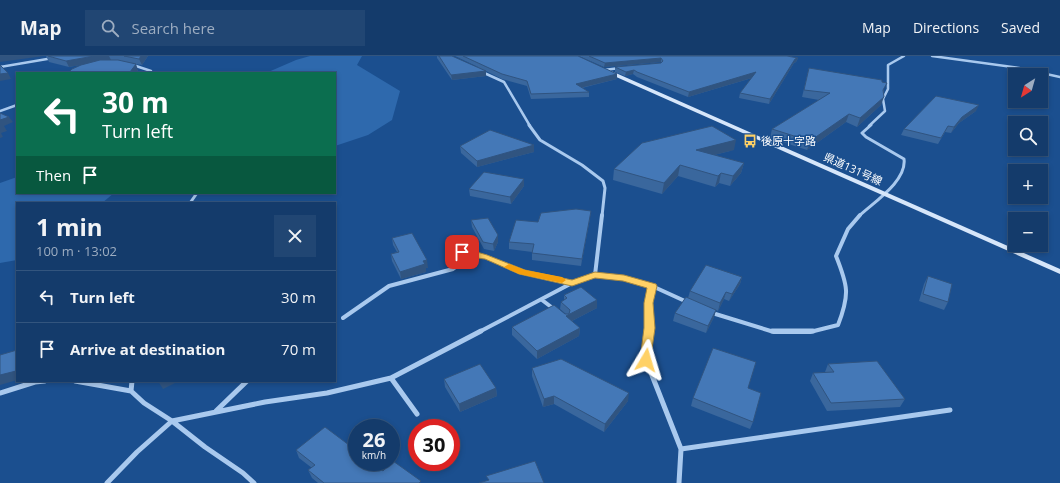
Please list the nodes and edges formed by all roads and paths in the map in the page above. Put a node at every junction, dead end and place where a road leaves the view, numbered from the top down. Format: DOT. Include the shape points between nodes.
graph roads {
  1 [pos="31,56"];
  2 [pos="904,56"];
  3 [pos="932,56"];
  4 [pos="58,57"];
  5 [pos="29,62"];
  6 [pos="128,64"];
  7 [pos="0,67"];
  8 [pos="600,68"];
  9 [pos="623,68"];
  10 [pos="476,69"];
  11 [pos="152,72"];
  12 [pos="1060,77"];
  13 [pos="16,106"];
  14 [pos="0,111"];
  15 [pos="884,193"];
  16 [pos="455,246"];
  17 [pos="468,258"];
  18 [pos="1060,272"];
  19 [pos="595,275"];
  20 [pos="572,283"];
  21 [pos="652,286"];
  22 [pos="542,300"];
  23 [pos="343,318"];
  24 [pos="567,319"];
  25 [pos="391,378"];
  26 [pos="35,382"];
  27 [pos="81,382"];
  28 [pos="132,382"];
  29 [pos="246,382"];
  30 [pos="131,391"];
  31 [pos="0,393"];
  32 [pos="950,410"];
  33 [pos="215,412"];
  34 [pos="417,414"];
  35 [pos="172,421"];
  36 [pos="682,449"];
  37 [pos="107,483"];
  38 [pos="254,483"];
  39 [pos="679,483"];
  1 -- 5 [label="street"];
  2 -- 15 [label="street" via="888,64 888,89 883,99 885,110 862,133 906,162 906,169 901,177"];
  3 -- 12 [label="street" via="1019,68"];
  4 -- 5 [label="street"];
  5 -- 7 [label="street"];
  6 -- 11 [label="street"];
  8 -- 9 [label="street"];
  8 -- 15 [label="main road, 県道131号線"];
  10 -- 19 [label="street" via="504,82 540,140 603,181 605,188"];
  13 -- 14 [label="street"];
  15 -- 18 [label="main road, 県道131号線"];
  15 -- 21 [label="street" via="850,225 836,256 848,286 847,304 838,325 810,332 774,332 709,312"];
  16 -- 17 [label="street"];
  17 -- 20 [label="street" via="477,255 487,257 522,272"];
  17 -- 23 [label="street" via="453,269 389,286"];
  19 -- 20 [label="street"];
  19 -- 21 [label="street" via="624,278"];
  20 -- 22 [label="street"];
  21 -- 36 [label="street" via="648,303 650,328 646,360"];
  22 -- 24 [label="street"];
  22 -- 25 [label="street"];
  25 -- 33 [label="street" via="327,393"];
  25 -- 34 [label="street"];
  26 -- 31 [label="street"];
  27 -- 30 [label="street"];
  28 -- 30 [label="street"];
  29 -- 33 [label="street"];
  30 -- 35 [label="street" via="144,403"];
  32 -- 36 [label="street"];
  33 -- 35 [label="street"];
  35 -- 37 [label="street"];
  35 -- 38 [label="street"];
  36 -- 39 [label="street"];
}
